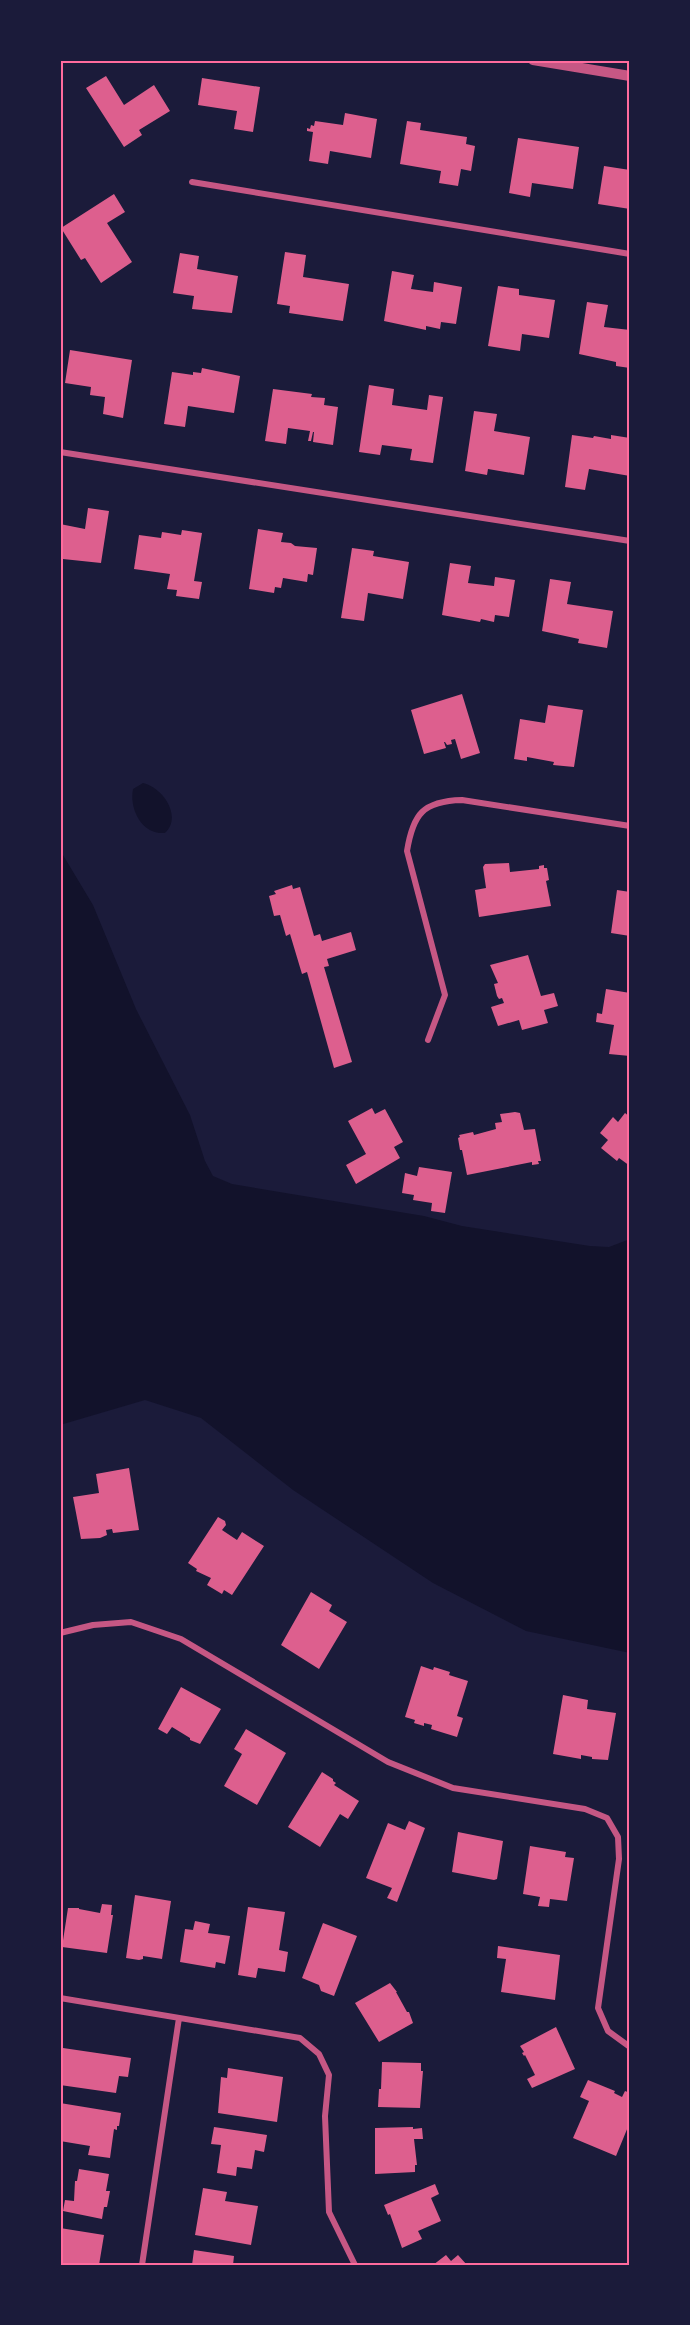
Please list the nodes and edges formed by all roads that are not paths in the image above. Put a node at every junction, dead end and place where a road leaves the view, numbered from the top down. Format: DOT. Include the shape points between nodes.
graph roads {
  1 [pos="533,60"];
  2 [pos="630,76"];
  3 [pos="192,182"];
  4 [pos="630,254"];
  5 [pos="60,452"];
  6 [pos="630,541"];
  7 [pos="630,826"];
  8 [pos="428,1040"];
  9 [pos="60,1633"];
  10 [pos="60,1998"];
  11 [pos="179,2018"];
  12 [pos="630,2047"];
  13 [pos="142,2265"];
  14 [pos="355,2265"];
  1 -- 2 [label="street"];
  3 -- 4 [label="street"];
  5 -- 6 [label="street"];
  7 -- 8 [label="street" via="462,800 442,801 423,811 411,828 407,851 445,995"];
  9 -- 12 [label="street" via="131,1622 181,1639 388,1762 453,1788 585,1809 607,1818 618,1837 619,1860 598,2008 608,2031"];
  10 -- 11 [label="street"];
  11 -- 13 [label="street"];
  11 -- 14 [label="street" via="300,2038 319,2054 329,2075 325,2116 329,2212"];
}
